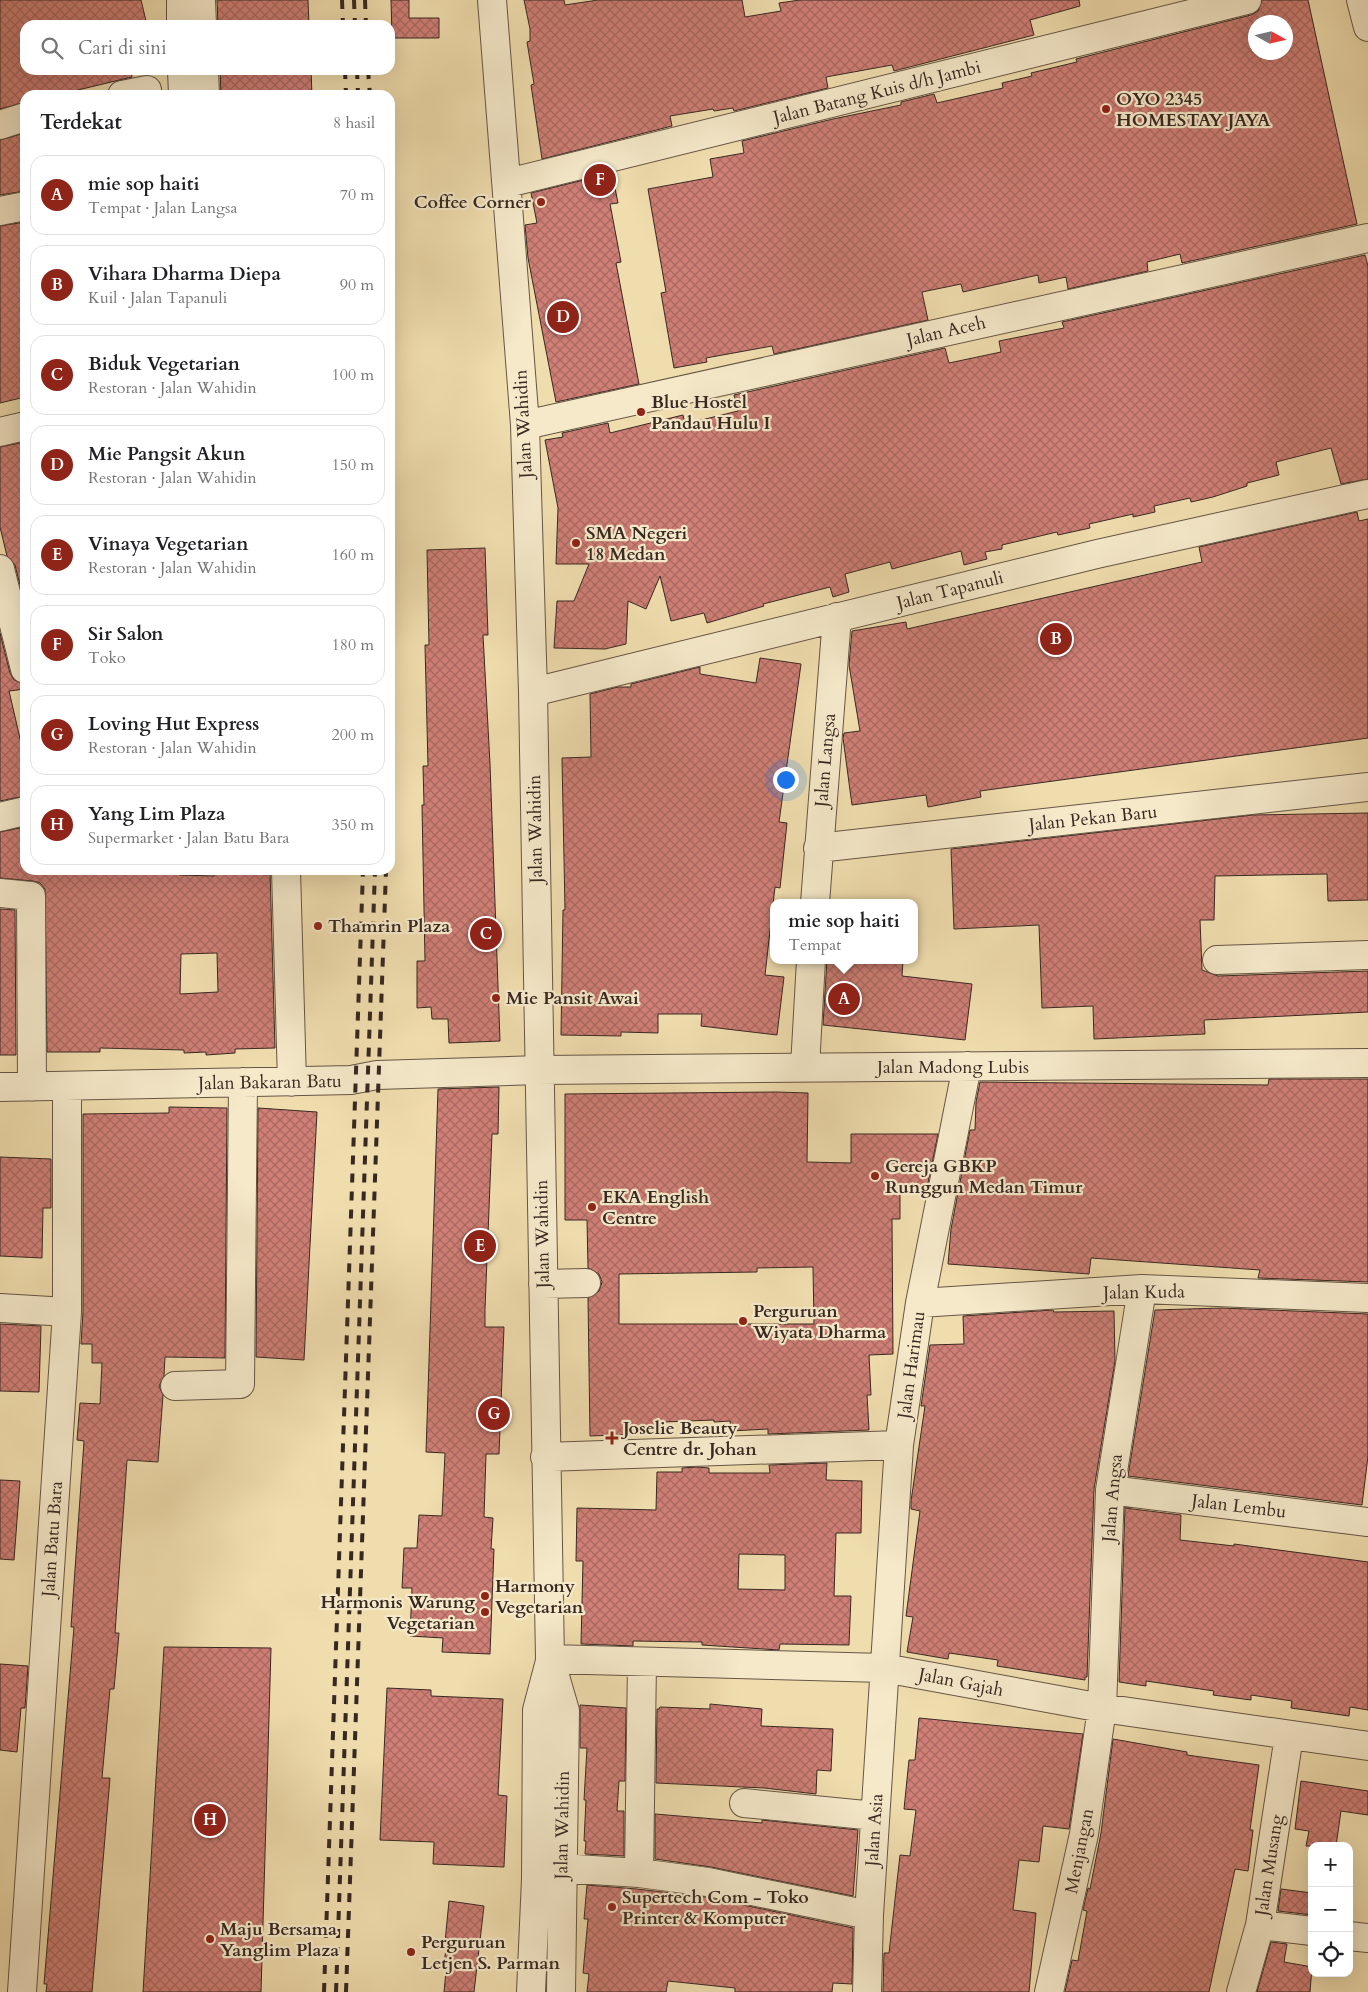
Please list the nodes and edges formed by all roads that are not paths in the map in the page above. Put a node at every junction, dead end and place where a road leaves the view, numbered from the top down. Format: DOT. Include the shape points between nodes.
graph roads {
  1 [pos="181,0"];
  2 [pos="201,0"];
  3 [pos="492,0"];
  4 [pos="1247,0"];
  5 [pos="1361,0"];
  6 [pos="181,20"];
  7 [pos="202,20"];
  8 [pos="1368,28"];
  9 [pos="182,75"];
  10 [pos="204,75"];
  11 [pos="183,90"];
  12 [pos="205,90"];
  13 [pos="20,119"];
  14 [pos="0,125"];
  15 [pos="508,183"];
  16 [pos="20,207"];
  17 [pos="0,211"];
  18 [pos="1368,238"];
  19 [pos="525,425"];
  20 [pos="20,427"];
  21 [pos="0,432"];
  22 [pos="1368,494"];
  23 [pos="0,569"];
  24 [pos="837,618"];
  25 [pos="20,649"];
  26 [pos="533,692"];
  27 [pos="1368,787"];
  28 [pos="20,812"];
  29 [pos="0,817"];
  30 [pos="818,848"];
  31 [pos="286,875"];
  32 [pos="0,894"];
  33 [pos="815,899"];
  34 [pos="1368,955"];
  35 [pos="1217,960"];
  36 [pos="811,964"];
  37 [pos="1368,1063"];
  38 [pos="968,1066"];
  39 [pos="806,1068"];
  40 [pos="539,1070"];
  41 [pos="243,1082"];
  42 [pos="292,1082"];
  43 [pos="32,1086"];
  44 [pos="67,1086"];
  45 [pos="0,1087"];
  46 [pos="586,1282"];
  47 [pos="543,1284"];
  48 [pos="1142,1289"];
  49 [pos="1368,1298"];
  50 [pos="920,1303"];
  51 [pos="0,1308"];
  52 [pos="67,1312"];
  53 [pos="175,1386"];
  54 [pos="899,1445"];
  55 [pos="545,1457"];
  56 [pos="1110,1490"];
  57 [pos="1368,1522"];
  58 [pos="550,1659"];
  59 [pos="642,1662"];
  60 [pos="884,1668"];
  61 [pos="1102,1708"];
  62 [pos="1289,1736"];
  63 [pos="1368,1746"];
  64 [pos="744,1803"];
  65 [pos="875,1816"];
  66 [pos="561,1868"];
  67 [pos="639,1873"];
  68 [pos="869,1915"];
  69 [pos="1260,1925"];
  70 [pos="1308,1931"];
  71 [pos="1353,1936"];
  72 [pos="1368,1938"];
  73 [pos="22,1992"];
  74 [pos="531,1992"];
  75 [pos="561,1992"];
  76 [pos="867,1992"];
  77 [pos="1049,1992"];
  78 [pos="1241,1992"];
  1 -- 6 [label="street"];
  2 -- 7 [label="street"];
  3 -- 15 [label="street, Jalan Wahidin"];
  4 -- 15 [label="street, Jalan Batang Kuis d/h Jambi"];
  5 -- 8 [label="street"];
  9 -- 11 [label="street"];
  10 -- 12 [label="street"];
  13 -- 14 [label="street"];
  15 -- 19 [label="street, Jalan Wahidin"];
  16 -- 17 [label="street"];
  18 -- 19 [label="street, Jalan Aceh"];
  19 -- 26 [label="street, Jalan Wahidin"];
  20 -- 21 [label="street"];
  22 -- 24 [label="street, Jalan Tapanuli" via="1097,554"];
  23 -- 25 [label="street"];
  24 -- 26 [label="street, Jalan Tapanuli"];
  24 -- 30 [label="street, Jalan Langsa"];
  26 -- 40 [label="street, Jalan Wahidin"];
  27 -- 30 [label="street, Jalan Pekan Baru"];
  28 -- 29 [label="street"];
  30 -- 33 [label="street, Jalan Langsa"];
  31 -- 42 [label="street"];
  32 -- 43 [label="street" via="31,896"];
  34 -- 35 [label="street"];
  36 -- 39 [label="street"];
  37 -- 38 [label="street, Jalan Madong Lubis"];
  38 -- 39 [label="street, Jalan Madong Lubis"];
  38 -- 50 [label="street, Jalan Harimau"];
  39 -- 40 [label="street, Jalan Madong Lubis"];
  40 -- 42 [label="street, Jalan Bakaran Batu" via="377,1075 351,1080"];
  40 -- 47 [label="street, Jalan Wahidin"];
  41 -- 42 [label="street, Jalan Bakaran Batu"];
  41 -- 44 [label="street, Jalan Bakaran Batu"];
  41 -- 53 [label="street" via="240,1384"];
  43 -- 44 [label="street, Jalan Bakaran Batu"];
  43 -- 45 [label="street, Jalan Bakaran Batu"];
  44 -- 52 [label="street, Jalan Batu Bara"];
  46 -- 47 [label="street"];
  47 -- 55 [label="street, Jalan Wahidin"];
  48 -- 49 [label="street, Jalan Kuda"];
  48 -- 50 [label="street, Jalan Kuda"];
  48 -- 56 [label="street, Jalan Angsa"];
  50 -- 54 [label="street, Jalan Harimau"];
  51 -- 52 [label="street"];
  52 -- 73 [label="street, Jalan Batu Bara"];
  54 -- 55 [label="street"];
  54 -- 60 [label="street, Jalan Harimau"];
  55 -- 58 [label="street, Jalan Wahidin"];
  56 -- 57 [label="street, Jalan Lembu"];
  56 -- 61 [label="street, Jalan Angsa"];
  58 -- 59 [label="street, Jalan Gajah"];
  58 -- 66 [label="street, Jalan Wahidin" via="565,1711"];
  58 -- 74 [label="street, Jalan Wahidin" via="537,1710 536,1880"];
  59 -- 60 [label="street, Jalan Gajah"];
  59 -- 67 [label="street"];
  60 -- 61 [label="street, Jalan Gajah"];
  60 -- 65 [label="street, Jalan Asia"];
  61 -- 62 [label="street, Jalan Gajah"];
  61 -- 77 [label="street, Menjangan" via="1084,1834"];
  62 -- 63 [label="street, Jalan Gajah"];
  62 -- 69 [label="street, Jalan Musang"];
  64 -- 65 [label="street"];
  65 -- 68 [label="street, Jalan Asia"];
  66 -- 67 [label="street"];
  66 -- 75 [label="street, Jalan Wahidin"];
  67 -- 68 [label="street" via="708,1882"];
  68 -- 76 [label="street, Jalan Asia"];
  69 -- 70 [label="street"];
  69 -- 78 [label="street, Jalan Musang"];
  71 -- 72 [label="street"];
}
